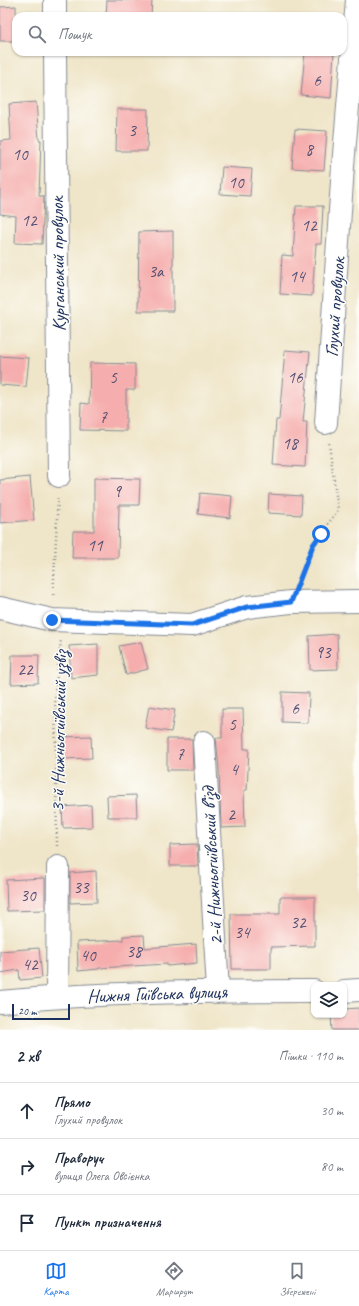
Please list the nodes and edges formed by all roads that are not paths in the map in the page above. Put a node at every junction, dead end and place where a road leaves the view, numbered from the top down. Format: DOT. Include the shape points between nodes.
graph roads {
  1 [pos="54,0"];
  2 [pos="357,0"];
  3 [pos="55,12"];
  4 [pos="55,56"];
  5 [pos="326,423"];
  6 [pos="59,476"];
  7 [pos="359,601"];
  8 [pos="0,608"];
  9 [pos="204,742"];
  10 [pos="58,867"];
  11 [pos="347,990"];
  12 [pos="359,990"];
  13 [pos="218,991"];
  14 [pos="311,991"];
  15 [pos="57,996"];
  16 [pos="0,1002"];
  1 -- 3 [label="street"];
  2 -- 5 [label="street, Глухий провулок"];
  4 -- 6 [label="street, Курганський провулок"];
  7 -- 8 [label="street" via="291,602 247,607 192,625 57,620"];
  9 -- 13 [label="street, 2-й Нижньогиївський в’їзд"];
  10 -- 15 [label="street"];
  11 -- 12 [label="street"];
  13 -- 14 [label="street, Нижня Гиївська вулиця"];
  13 -- 15 [label="street, Нижня Гиївська вулиця"];
  15 -- 16 [label="street, Нижня Гиївська вулиця"];
}
